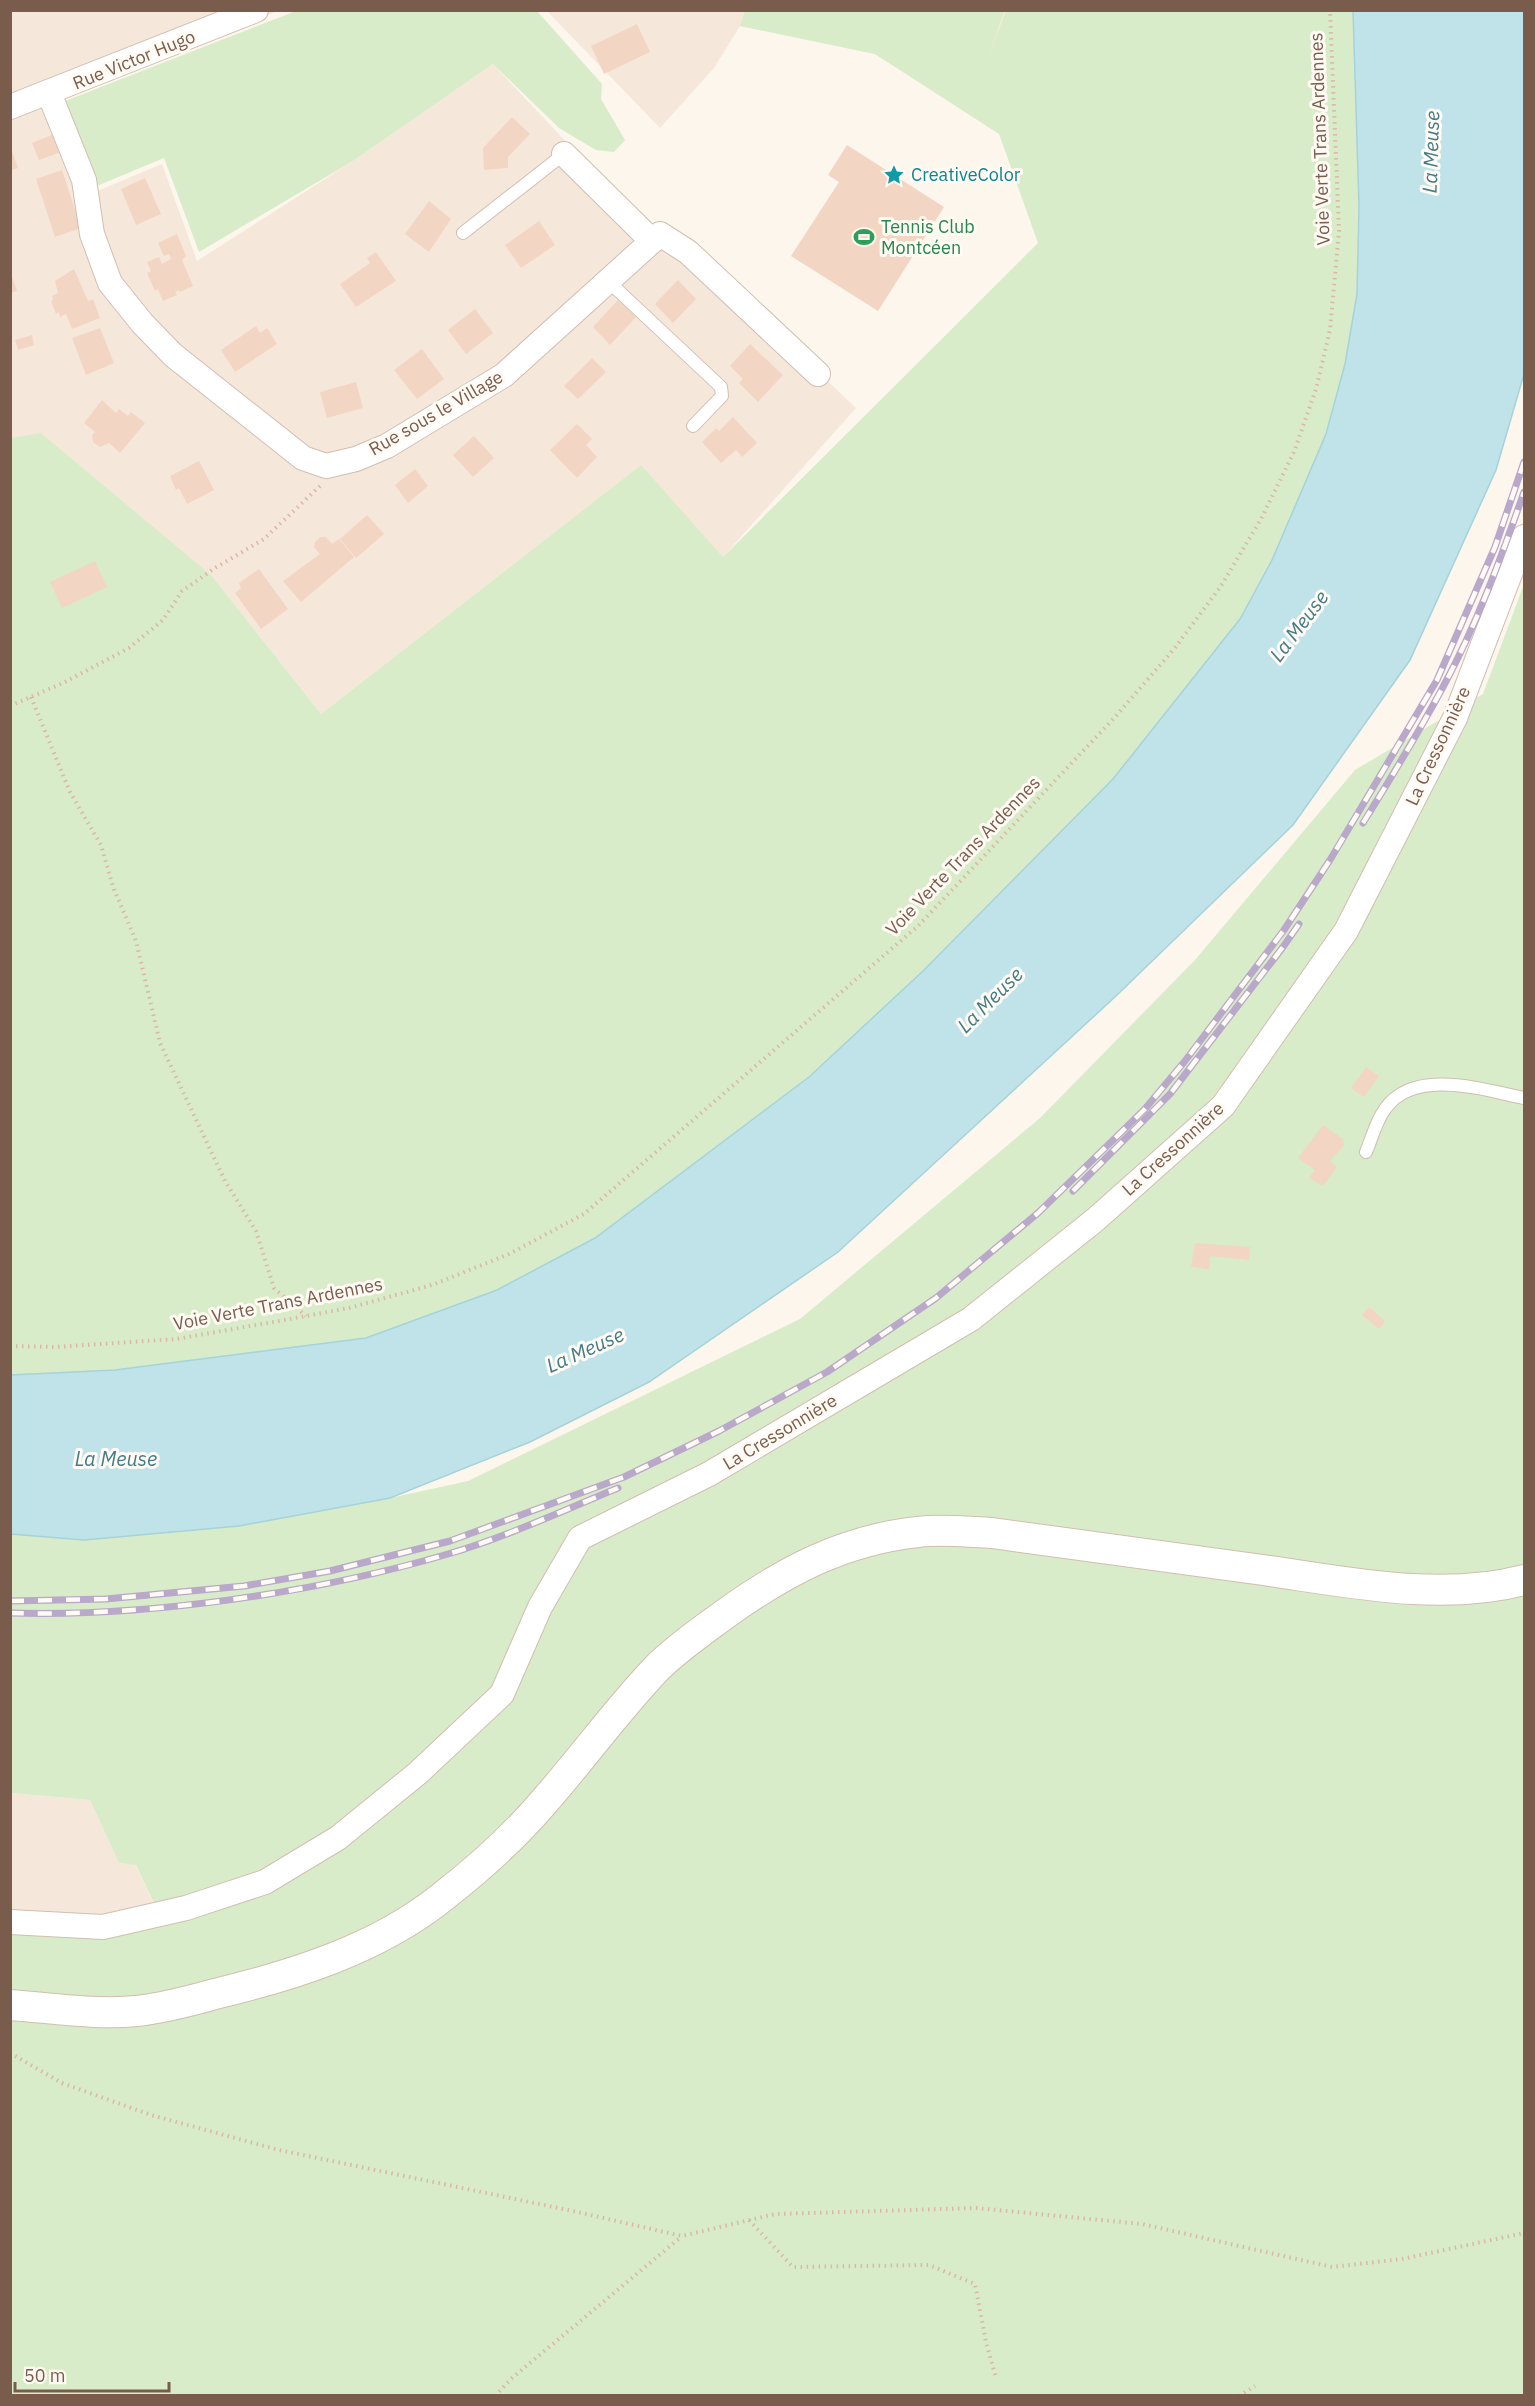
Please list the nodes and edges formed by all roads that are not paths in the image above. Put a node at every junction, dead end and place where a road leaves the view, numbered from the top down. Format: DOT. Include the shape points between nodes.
graph roads {
  1 [pos="256,10"];
  2 [pos="49,93"];
  3 [pos="11,105"];
  4 [pos="564,154"];
  5 [pos="463,233"];
  6 [pos="652,241"];
  7 [pos="608,281"];
  8 [pos="819,374"];
  9 [pos="693,426"];
  10 [pos="1524,537"];
  11 [pos="1524,1098"];
  12 [pos="1366,1152"];
  13 [pos="1524,1580"];
  14 [pos="10,1922"];
  15 [pos="10,2005"];
  1 -- 2 [label="street, Rue Victor Hugo"];
  2 -- 3 [label="street, Rue Victor Hugo"];
  2 -- 7 [label="street, Rue sous le Village" via="84,180 92,234 110,283 173,355 303,458 326,466 387,446 504,375"];
  4 -- 5 [label="lane"];
  4 -- 6 [label="street"];
  6 -- 7 [label="street, Rue sous le Village"];
  6 -- 8 [label="street" via="660,234 688,252"];
  7 -- 9 [label="lane" via="721,387 722,396"];
  10 -- 14 [label="street, La Cressonnière" via="1455,718 1346,930 1223,1106 1095,1220 972,1319 709,1474 580,1538 540,1607 502,1694 418,1773 338,1838 265,1882 186,1908 103,1927"];
  11 -- 12 [label="lane" via="1461,1086 1408,1089 1384,1110"];
  13 -- 15 [label="street" via="1473,1587 1400,1587 992,1533 919,1532 846,1547 781,1576 686,1643 658,1668 508,1841 440,1900 400,1926 311,1967 246,1987 138,2011"];
}
